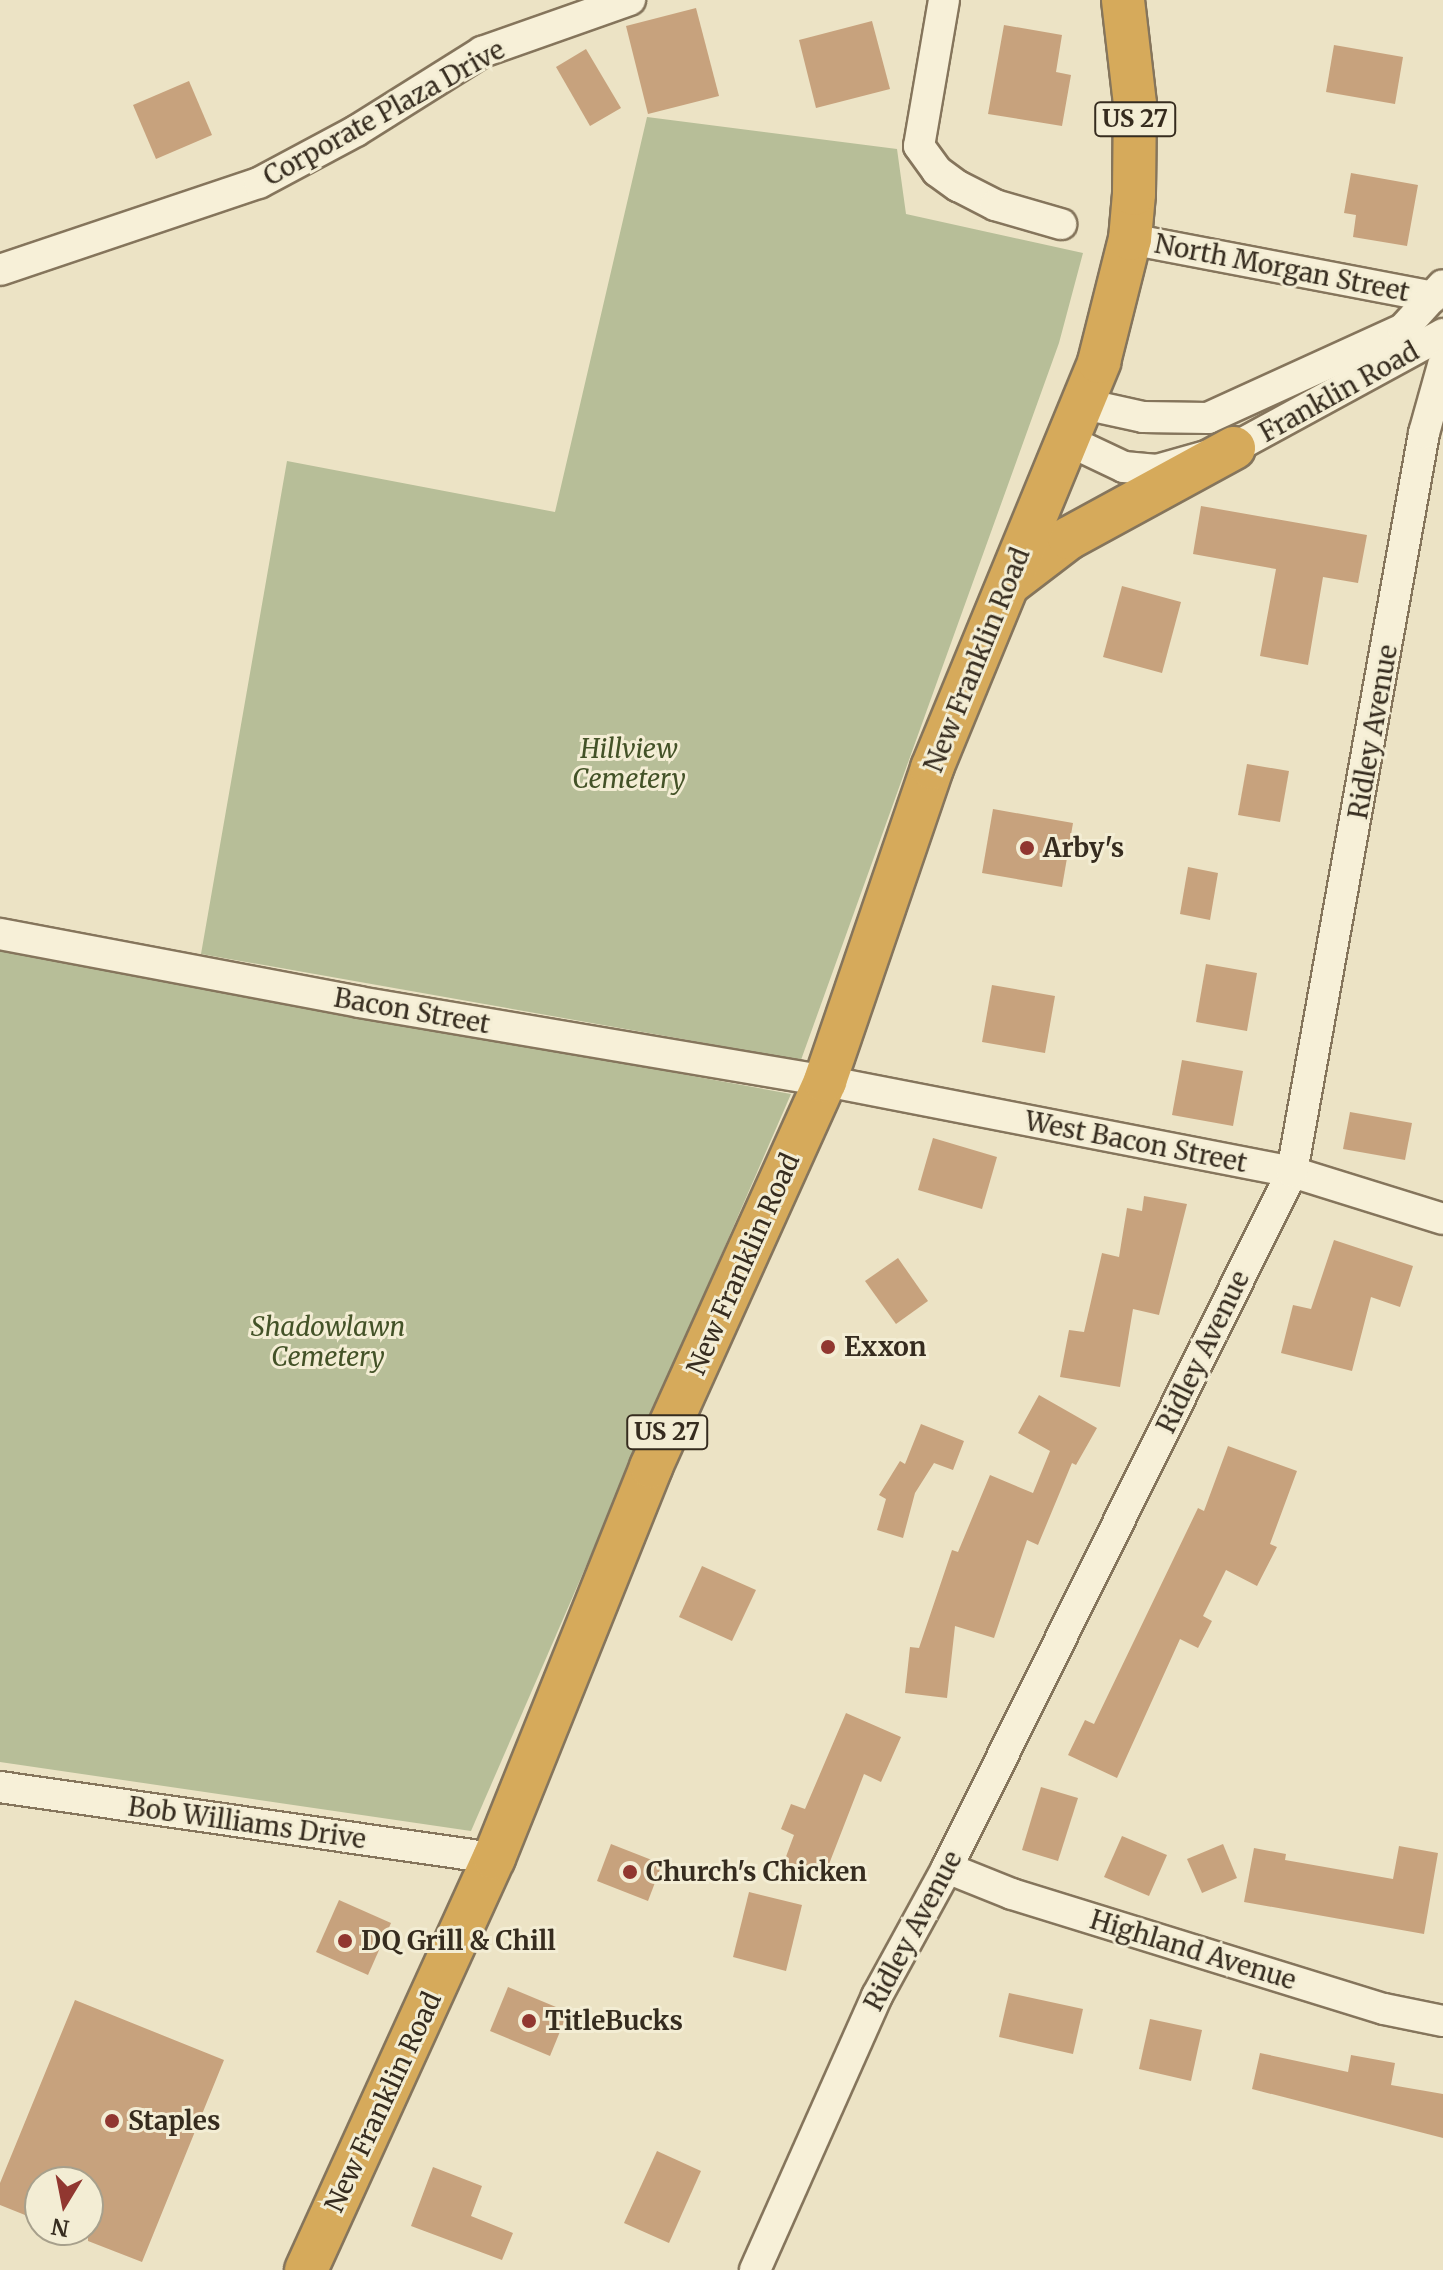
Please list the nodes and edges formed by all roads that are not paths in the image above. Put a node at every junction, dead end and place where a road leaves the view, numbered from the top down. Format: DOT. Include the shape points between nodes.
graph roads {
  1 [pos="630,0"];
  2 [pos="944,0"];
  3 [pos="1123,0"];
  4 [pos="1061,224"];
  5 [pos="1130,239"];
  6 [pos="0,270"];
  7 [pos="1438,291"];
  8 [pos="1443,334"];
  9 [pos="1443,365"];
  10 [pos="1076,423"];
  11 [pos="1234,448"];
  12 [pos="1006,587"];
  13 [pos="0,934"];
  14 [pos="825,1081"];
  15 [pos="1292,1172"];
  16 [pos="1443,1219"];
  17 [pos="0,1787"];
  18 [pos="494,1858"];
  19 [pos="947,1868"];
  20 [pos="1443,2021"];
  21 [pos="306,2270"];
  22 [pos="755,2270"];
  1 -- 6 [label="street, Corporate Plaza Drive" via="482,52 356,131 259,183"];
  2 -- 4 [label="street" via="919,146 937,171 958,186 995,205"];
  3 -- 5 [label="highway, US 27" via="1135,104"];
  5 -- 7 [label="street, North Morgan Street"];
  5 -- 10 [label="highway, New Franklin Road / US 27"];
  7 -- 10 [label="street, Franklin Road" via="1403,329 1208,418"];
  8 -- 11 [label="street, Franklin Road"];
  9 -- 15 [label="street, Ridley Avenue" via="1424,433"];
  10 -- 11 [label="street, Franklin Road" via="1124,467 1157,470"];
  10 -- 12 [label="highway, New Franklin Road / US 27"];
  11 -- 12 [label="highway" via="1069,538"];
  12 -- 14 [label="highway, New Franklin Road / US 27" via="932,768"];
  13 -- 14 [label="street, Bacon Street"];
  14 -- 15 [label="street, West Bacon Street"];
  14 -- 18 [label="highway, New Franklin Road / US 27" via="651,1467"];
  15 -- 16 [label="street, West Bacon Street"];
  15 -- 19 [label="street, Ridley Avenue"];
  17 -- 18 [label="street, Bob Williams Drive"];
  18 -- 21 [label="highway, New Franklin Road / US 27"];
  19 -- 20 [label="street, Highland Avenue" via="1012,1894 1325,1991"];
  19 -- 22 [label="street, Ridley Avenue" via="877,1996"];
}
